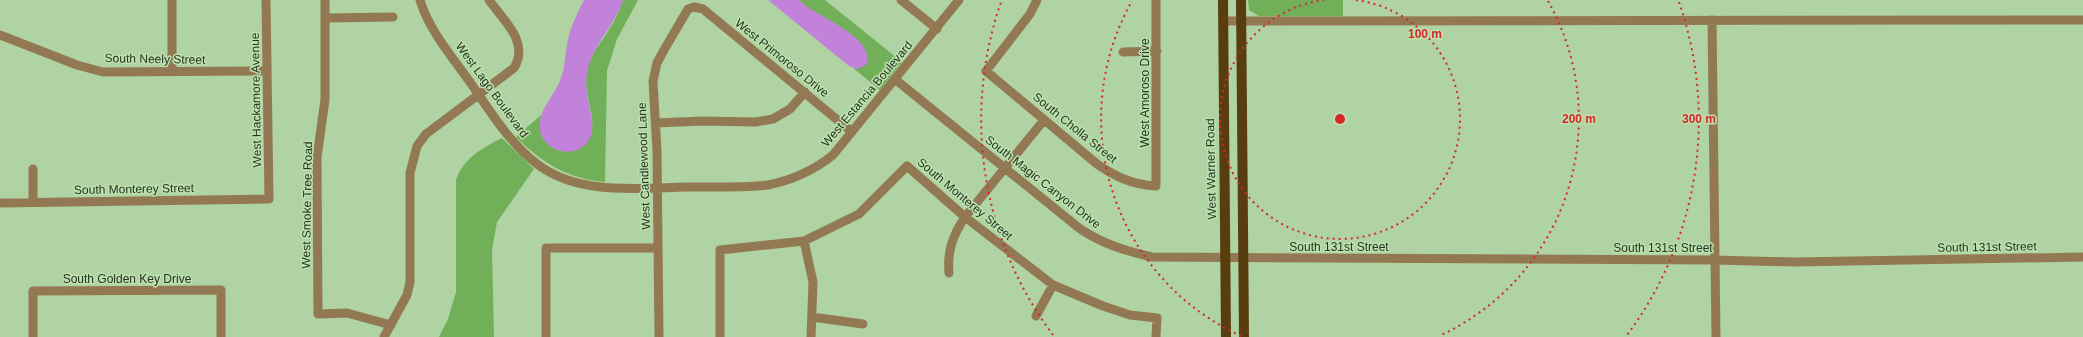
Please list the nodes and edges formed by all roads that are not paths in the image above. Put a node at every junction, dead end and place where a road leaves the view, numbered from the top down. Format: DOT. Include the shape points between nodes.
graph roads {
  1 [pos="172,0"];
  2 [pos="266,0"];
  3 [pos="325,0"];
  4 [pos="420,0"];
  5 [pos="490,0"];
  6 [pos="901,0"];
  7 [pos="959,0"];
  8 [pos="1036,0"];
  9 [pos="1156,0"];
  10 [pos="1223,0"];
  11 [pos="1241,0"];
  12 [pos="694,7"];
  13 [pos="393,17"];
  14 [pos="325,18"];
  15 [pos="1241,20"];
  16 [pos="1712,20"];
  17 [pos="2083,20"];
  18 [pos="1223,21"];
  19 [pos="937,29"];
  20 [pos="0,35"];
  21 [pos="1157,51"];
  22 [pos="1123,52"];
  23 [pos="267,71"];
  24 [pos="172,72"];
  25 [pos="896,80"];
  26 [pos="805,92"];
  27 [pos="479,95"];
  28 [pos="1044,120"];
  29 [pos="656,123"];
  30 [pos="852,132"];
  31 [pos="33,169"];
  32 [pos="1006,169"];
  33 [pos="1156,186"];
  34 [pos="658,188"];
  35 [pos="269,199"];
  36 [pos="33,202"];
  37 [pos="0,203"];
  38 [pos="965,217"];
  39 [pos="804,241"];
  40 [pos="658,248"];
  41 [pos="2083,257"];
  42 [pos="1225,259"];
  43 [pos="1243,259"];
  44 [pos="1715,260"];
  45 [pos="949,273"];
  46 [pos="1053,284"];
  47 [pos="1036,316"];
  48 [pos="812,317"];
  49 [pos="863,324"];
  50 [pos="391,325"];
  51 [pos="33,337"];
  52 [pos="221,337"];
  53 [pos="384,337"];
  54 [pos="546,337"];
  55 [pos="659,337"];
  56 [pos="720,337"];
  57 [pos="812,337"];
  58 [pos="1156,337"];
  59 [pos="1226,337"];
  60 [pos="1244,337"];
  61 [pos="1716,337"];
  1 -- 24 [label="street"];
  2 -- 23 [label="street, West Hackamore Avenue"];
  3 -- 14 [label="street, West Smoke Tree Road"];
  4 -- 27 [label="street, West Lago Boulevard" via="440,39"];
  5 -- 27 [label="street" via="512,30 518,42 519,55 514,68"];
  6 -- 19 [label="street"];
  7 -- 19 [label="street, West Estancia Boulevard"];
  8 -- 28 [label="street, South Cholla Street" via="1030,14 986,71"];
  9 -- 21 [label="street, West Amoroso Drive"];
  10 -- 18 [label="main road, West Warner Road"];
  11 -- 15 [label="main road"];
  12 -- 26 [label="street, West Primoroso Drive" via="704,9"];
  12 -- 29 [label="street, West Candlewood Lane" via="688,9 683,16 658,63 653,81"];
  13 -- 14 [label="street"];
  14 -- 50 [label="street, West Smoke Tree Road" via="325,100 317,157 318,314 347,313"];
  15 -- 16 [label="street"];
  15 -- 18 [label="street"];
  15 -- 43 [label="main road"];
  16 -- 17 [label="street"];
  16 -- 44 [label="street"];
  18 -- 42 [label="main road, West Warner Road"];
  19 -- 25 [label="street, West Estancia Boulevard"];
  20 -- 24 [label="street, South Neely Street" via="77,65 103,72"];
  21 -- 22 [label="street"];
  21 -- 33 [label="street, West Amoroso Drive"];
  23 -- 24 [label="street, South Neely Street"];
  23 -- 35 [label="street, West Hackamore Avenue"];
  25 -- 30 [label="street, West Estancia Boulevard"];
  25 -- 32 [label="street, South Magic Canyon Drive"];
  26 -- 29 [label="street" via="790,109 773,119 755,122"];
  26 -- 30 [label="street, West Primoroso Drive"];
  27 -- 34 [label="street, West Lago Boulevard" via="510,139 537,164 554,174 587,185"];
  27 -- 50 [label="street" via="426,134 417,146 410,173 410,282 407,295"];
  28 -- 32 [label="street"];
  28 -- 33 [label="street, South Cholla Street" via="1110,173 1141,185"];
  29 -- 34 [label="street, West Candlewood Lane"];
  30 -- 34 [label="street, West Estancia Boulevard" via="833,155 815,170 780,183 756,187"];
  31 -- 36 [label="street"];
  32 -- 38 [label="street"];
  32 -- 42 [label="street, South Magic Canyon Drive" via="1080,228 1113,247 1152,257"];
  34 -- 40 [label="street, West Candlewood Lane"];
  35 -- 36 [label="street, South Monterey Street"];
  36 -- 37 [label="street, South Monterey Street"];
  38 -- 39 [label="street, South Monterey Street" via="907,166 859,214"];
  38 -- 45 [label="street" via="954,233 948,259"];
  38 -- 46 [label="street, South Monterey Street"];
  39 -- 48 [label="street" via="813,282"];
  39 -- 56 [label="street, South Monterey Street" via="720,250"];
  40 -- 54 [label="street" via="546,248"];
  40 -- 55 [label="street, West Candlewood Lane"];
  41 -- 44 [label="street, South 131st Street" via="1794,262"];
  42 -- 43 [label="street, South Magic Canyon Drive"];
  42 -- 59 [label="main road, West Warner Road"];
  43 -- 44 [label="street, South 131st Street"];
  43 -- 60 [label="main road"];
  44 -- 61 [label="street"];
  46 -- 47 [label="street"];
  46 -- 58 [label="street, South Monterey Street" via="1102,306 1130,315 1157,318"];
  48 -- 49 [label="street"];
  48 -- 57 [label="street"];
  50 -- 53 [label="street"];
  51 -- 52 [label="street, South Golden Key Drive" via="33,291 221,290"];
}
